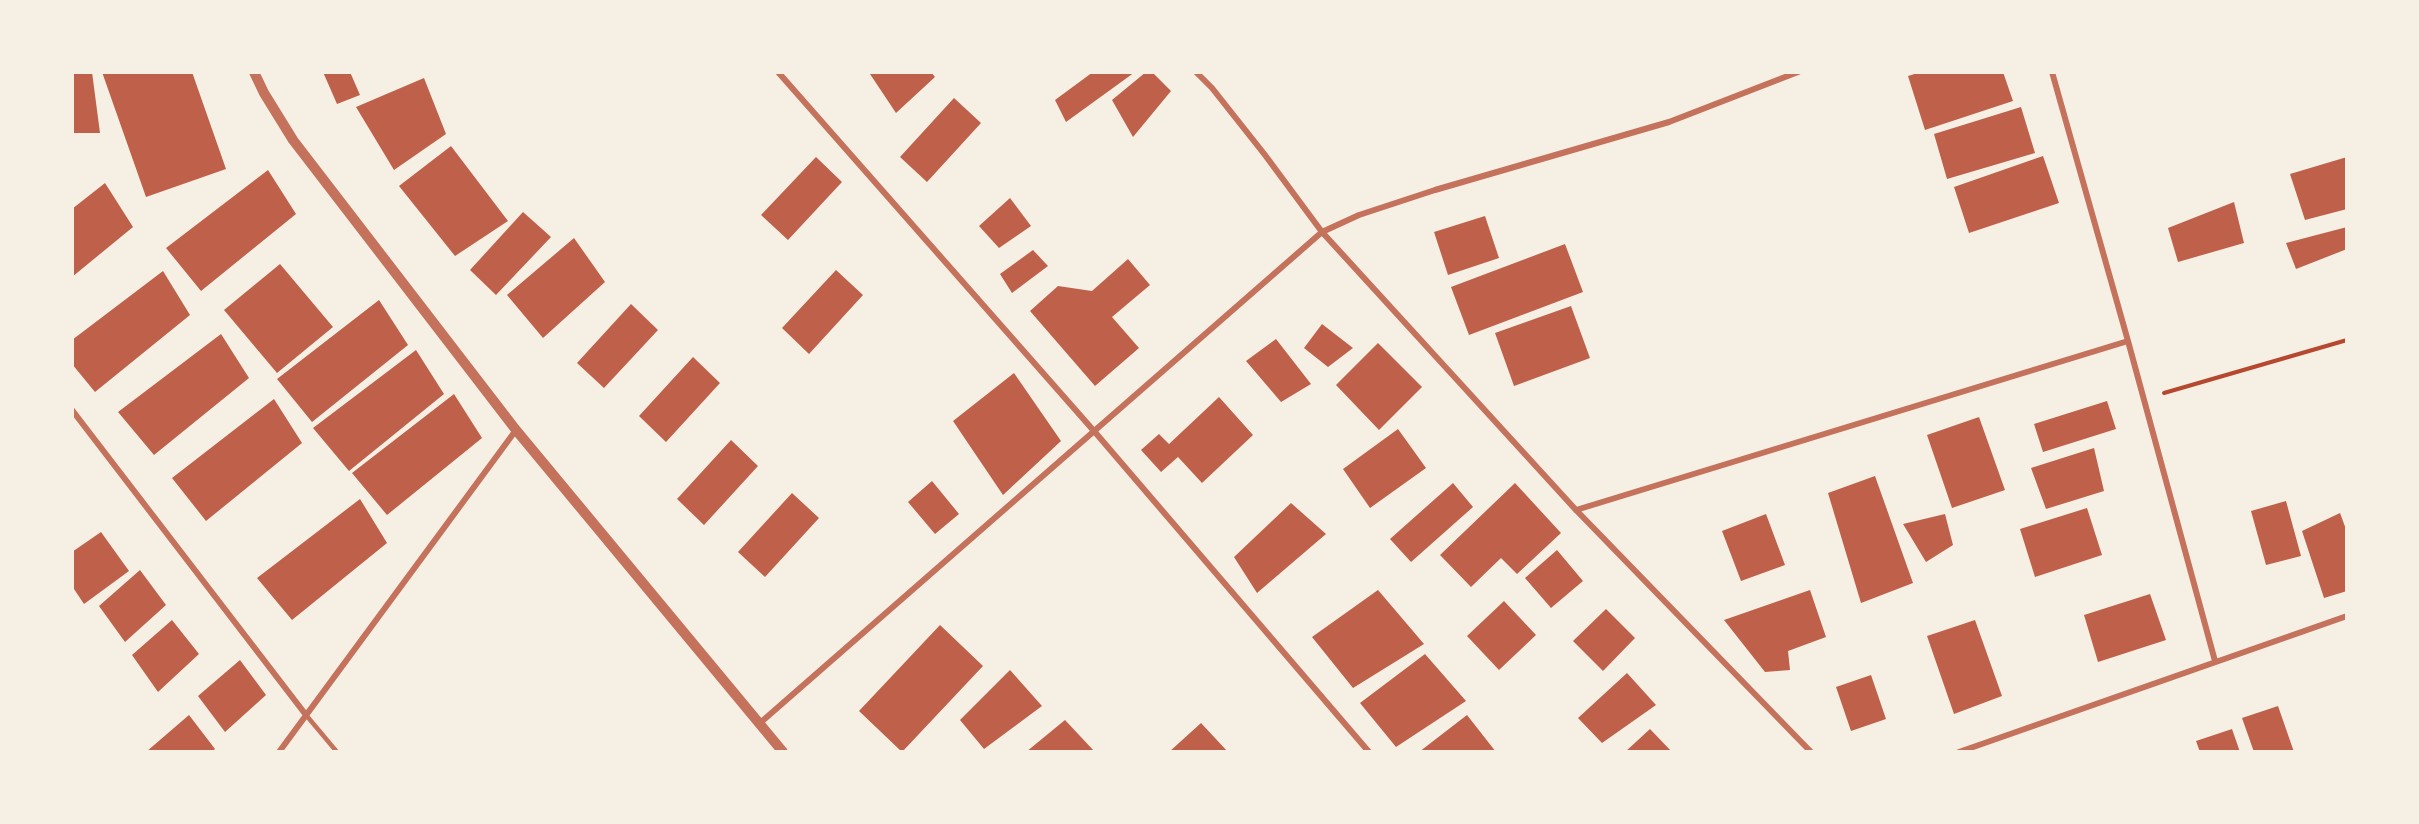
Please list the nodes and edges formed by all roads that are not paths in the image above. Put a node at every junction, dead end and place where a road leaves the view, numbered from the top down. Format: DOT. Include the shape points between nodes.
graph roads {
  1 [pos="254,72"];
  2 [pos="778,72"];
  3 [pos="1196,72"];
  4 [pos="1798,72"];
  5 [pos="2052,72"];
  6 [pos="1322,232"];
  7 [pos="2128,341"];
  8 [pos="72,410"];
  9 [pos="516,430"];
  10 [pos="1094,431"];
  11 [pos="1576,510"];
  12 [pos="2347,616"];
  13 [pos="2215,660"];
  14 [pos="306,714"];
  15 [pos="760,723"];
  16 [pos="279,752"];
  17 [pos="337,752"];
  18 [pos="783,752"];
  19 [pos="1369,752"];
  20 [pos="1811,752"];
  21 [pos="1959,752"];
  1 -- 9 [label="street" via="293,140"];
  2 -- 10 [label="street"];
  3 -- 6 [label="street"];
  4 -- 6 [label="street" via="1669,122 1424,194 1359,215"];
  5 -- 7 [label="street"];
  6 -- 10 [label="street"];
  6 -- 11 [label="street"];
  7 -- 11 [label="street"];
  7 -- 13 [label="street"];
  8 -- 14 [label="street"];
  9 -- 14 [label="street"];
  9 -- 15 [label="street"];
  10 -- 15 [label="street"];
  10 -- 19 [label="street"];
  11 -- 20 [label="street"];
  12 -- 13 [label="street"];
  13 -- 21 [label="street"];
  14 -- 16 [label="street"];
  14 -- 17 [label="lane"];
  15 -- 18 [label="street"];
}
